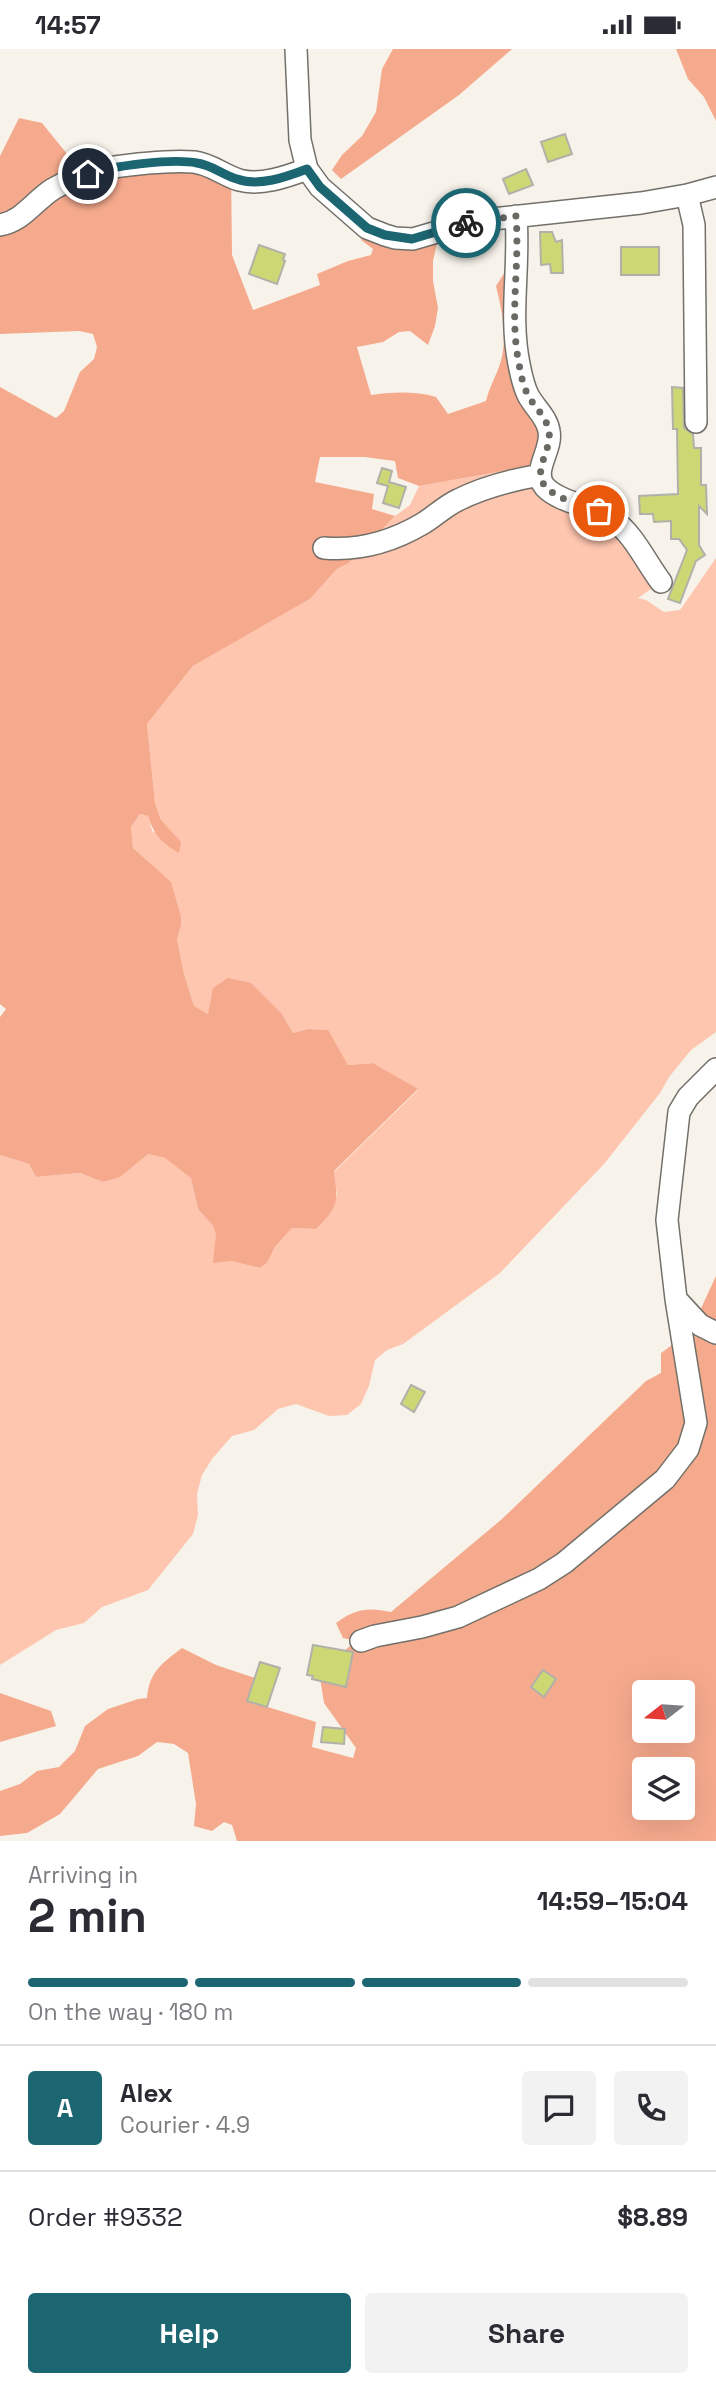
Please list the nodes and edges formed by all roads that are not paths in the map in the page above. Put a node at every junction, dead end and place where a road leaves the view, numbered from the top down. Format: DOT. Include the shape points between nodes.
graph roads {
  1 [pos="296,49"];
  2 [pos="307,169"];
  3 [pos="716,187"];
  4 [pos="687,195"];
  5 [pos="516,216"];
  6 [pos="0,225"];
  7 [pos="696,422"];
  8 [pos="540,475"];
  9 [pos="324,548"];
  10 [pos="660,582"];
  11 [pos="716,1069"];
  12 [pos="676,1299"];
  13 [pos="716,1333"];
  14 [pos="361,1641"];
  1 -- 2 [label="street" via="300,140"];
  2 -- 5 [label="street" via="320,187 367,228 395,238 412,239 474,221"];
  2 -- 6 [label="street" via="254,182 196,162 106,168 53,189 27,212"];
  3 -- 4 [label="street"];
  4 -- 5 [label="street"];
  4 -- 7 [label="street" via="694,225"];
  5 -- 8 [label="street" via="514,328 518,361 528,395 549,431"];
  8 -- 9 [label="street" via="480,490 405,533 374,544"];
  8 -- 10 [label="street" via="553,493 613,519"];
  11 -- 12 [label="street" via="688,1097 677,1122 667,1220"];
  12 -- 13 [label="street" via="700,1325"];
  12 -- 14 [label="street" via="696,1423 688,1449 665,1479 539,1579 458,1617"];
}
